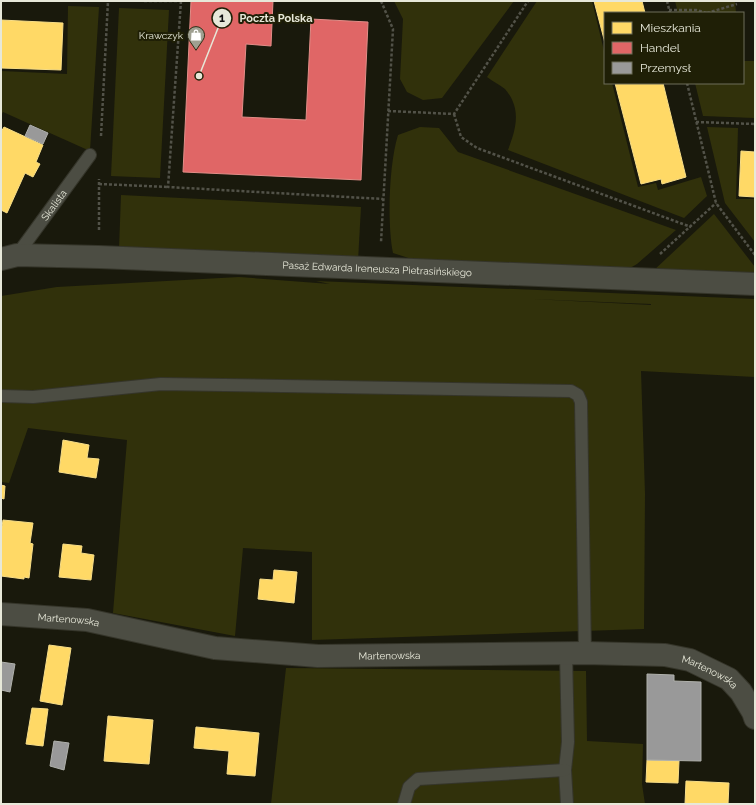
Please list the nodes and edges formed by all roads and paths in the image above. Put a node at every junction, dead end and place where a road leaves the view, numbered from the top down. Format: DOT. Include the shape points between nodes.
graph roads {
  1 [pos="108,1"];
  2 [pos="144,1"];
  3 [pos="177,1"];
  4 [pos="181,1"];
  5 [pos="381,1"];
  6 [pos="528,1"];
  7 [pos="667,1"];
  8 [pos="737,4"];
  9 [pos="670,12"];
  10 [pos="703,12"];
  11 [pos="710,12"];
  12 [pos="686,84"];
  13 [pos="388,111"];
  14 [pos="454,114"];
  15 [pos="696,122"];
  16 [pos="755,124"];
  17 [pos="101,140"];
  18 [pos="90,155"];
  19 [pos="99,177"];
  20 [pos="99,184"];
  21 [pos="168,187"];
  22 [pos="383,199"];
  23 [pos="716,203"];
  24 [pos="691,227"];
  25 [pos="755,255"];
  26 [pos="9,257"];
  27 [pos="99,257"];
  28 [pos="380,269"];
  29 [pos="631,279"];
  30 [pos="755,284"];
  31 [pos="1,396"];
  32 [pos="1,614"];
  33 [pos="575,654"];
  34 [pos="755,718"];
  35 [pos="565,770"];
  36 [pos="404,804"];
  37 [pos="567,804"];
  1 -- 17 [label="path"];
  2 -- 3 [label="path"];
  4 -- 21 [label="path"];
  5 -- 13 [label="path" via="393,29"];
  6 -- 14 [label="path"];
  7 -- 9 [label="path"];
  8 -- 11 [label="path"];
  9 -- 10 [label="path"];
  12 -- 15 [label="path"];
  13 -- 14 [label="path"];
  13 -- 22 [label="path"];
  14 -- 24 [label="path" via="461,137 477,148"];
  15 -- 16 [label="path"];
  15 -- 23 [label="path"];
  18 -- 26 [label="lane, Skalista"];
  19 -- 20 [label="path"];
  20 -- 21 [label="path"];
  20 -- 27 [label="path"];
  21 -- 22 [label="path"];
  22 -- 28 [label="path"];
  23 -- 24 [label="path"];
  23 -- 25 [label="path"];
  24 -- 29 [label="path"];
  26 -- 27 [label="street, Pasaż Edwarda Ireneusza Pietrasińskiego"];
  27 -- 28 [label="street, Pasaż Edwarda Ireneusza Pietrasińskiego"];
  28 -- 29 [label="street, Pasaż Edwarda Ireneusza Pietrasińskiego"];
  29 -- 30 [label="street, Pasaż Edwarda Ireneusza Pietrasińskiego"];
  31 -- 33 [label="lane" via="33,397 160,384 571,391 578,395 581,402"];
  32 -- 33 [label="street, Martenowska" via="87,620 214,648 318,656"];
  33 -- 34 [label="street, Martenowska" via="664,655 690,660 729,680 741,692"];
  33 -- 35 [label="lane"];
  35 -- 36 [label="lane" via="418,779 409,787"];
  35 -- 37 [label="lane"];
}
